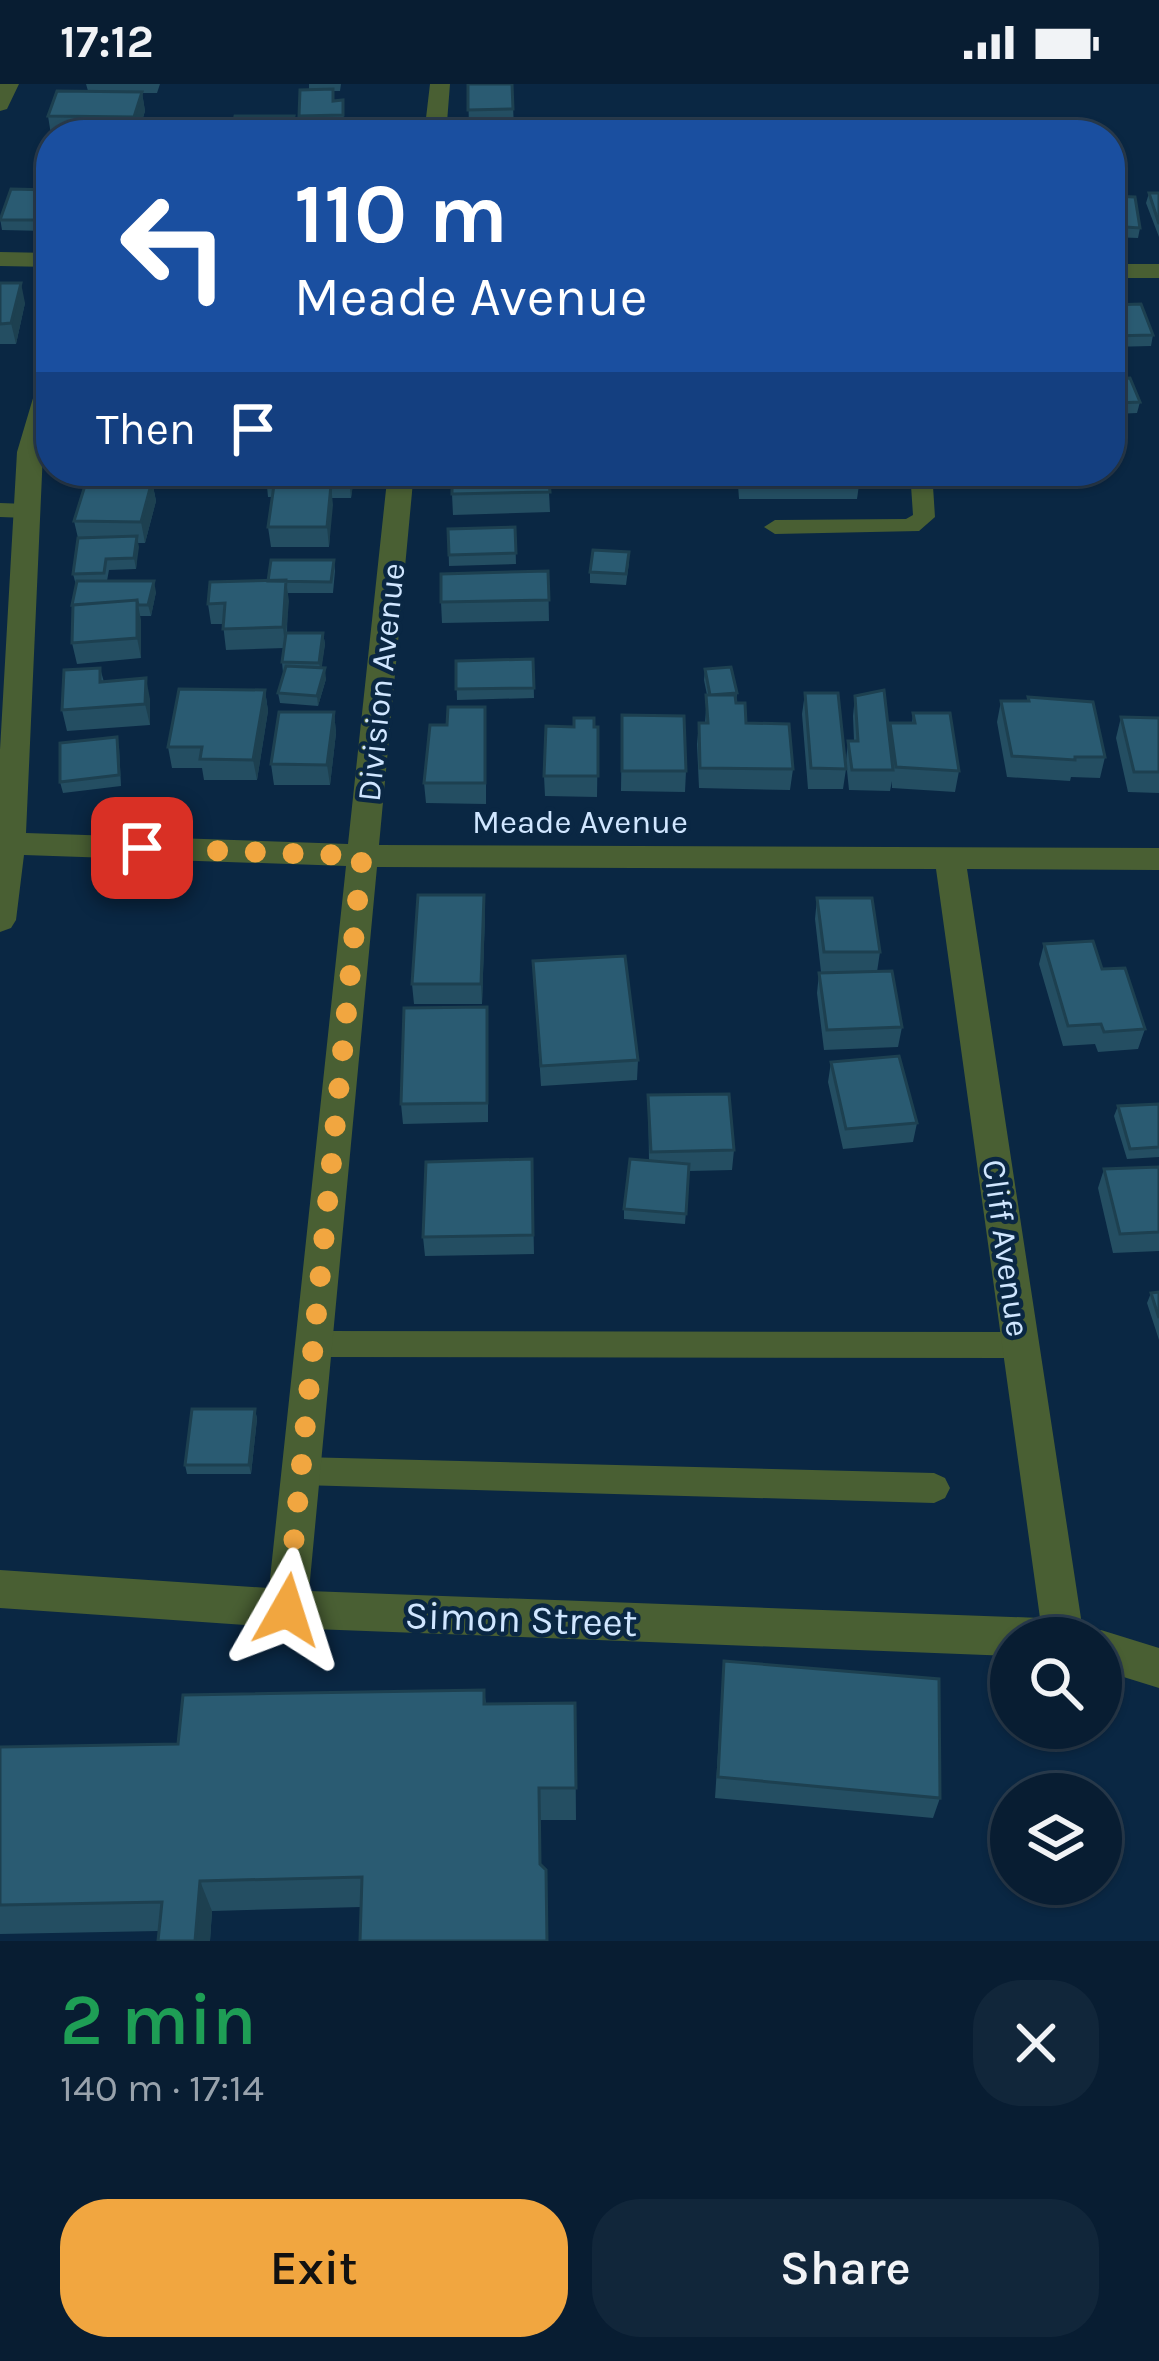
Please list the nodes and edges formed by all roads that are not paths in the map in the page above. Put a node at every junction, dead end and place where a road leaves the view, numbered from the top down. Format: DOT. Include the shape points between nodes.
graph roads {
  1 [pos="8,84"];
  2 [pos="440,84"];
  3 [pos="0,105"];
  4 [pos="436,120"];
  5 [pos="0,259"];
  6 [pos="36,260"];
  7 [pos="1125,271"];
  8 [pos="1159,271"];
  9 [pos="36,431"];
  10 [pos="399,486"];
  11 [pos="922,486"];
  12 [pos="14,510"];
  13 [pos="775,527"];
  14 [pos="5,843"];
  15 [pos="362,856"];
  16 [pos="950,858"];
  17 [pos="1159,859"];
  18 [pos="0,920"];
  19 [pos="314,1344"];
  20 [pos="1021,1346"];
  21 [pos="301,1472"];
  22 [pos="934,1488"];
  23 [pos="0,1589"];
  24 [pos="287,1610"];
  25 [pos="1061,1617"];
  26 [pos="990,1636"];
  27 [pos="1122,1657"];
  28 [pos="1159,1668"];
  1 -- 3 [label="street"];
  2 -- 4 [label="street"];
  5 -- 6 [label="street"];
  7 -- 8 [label="street"];
  9 -- 12 [label="street"];
  10 -- 15 [label="street, Division Avenue"];
  11 -- 13 [label="lane" via="923,517 911,526"];
  12 -- 14 [label="street"];
  14 -- 15 [label="street, Meade Avenue"];
  14 -- 18 [label="street"];
  15 -- 16 [label="street, Meade Avenue"];
  15 -- 19 [label="street, Division Avenue"];
  16 -- 17 [label="street, Meade Avenue"];
  16 -- 20 [label="street, Cliff Avenue"];
  19 -- 20 [label="lane"];
  19 -- 21 [label="street, Division Avenue"];
  20 -- 25 [label="street, Cliff Avenue"];
  21 -- 22 [label="lane"];
  21 -- 24 [label="street, Division Avenue"];
  23 -- 24 [label="street, Simon Street"];
  24 -- 26 [label="street, Simon Street"];
  27 -- 28 [label="street"];
}
